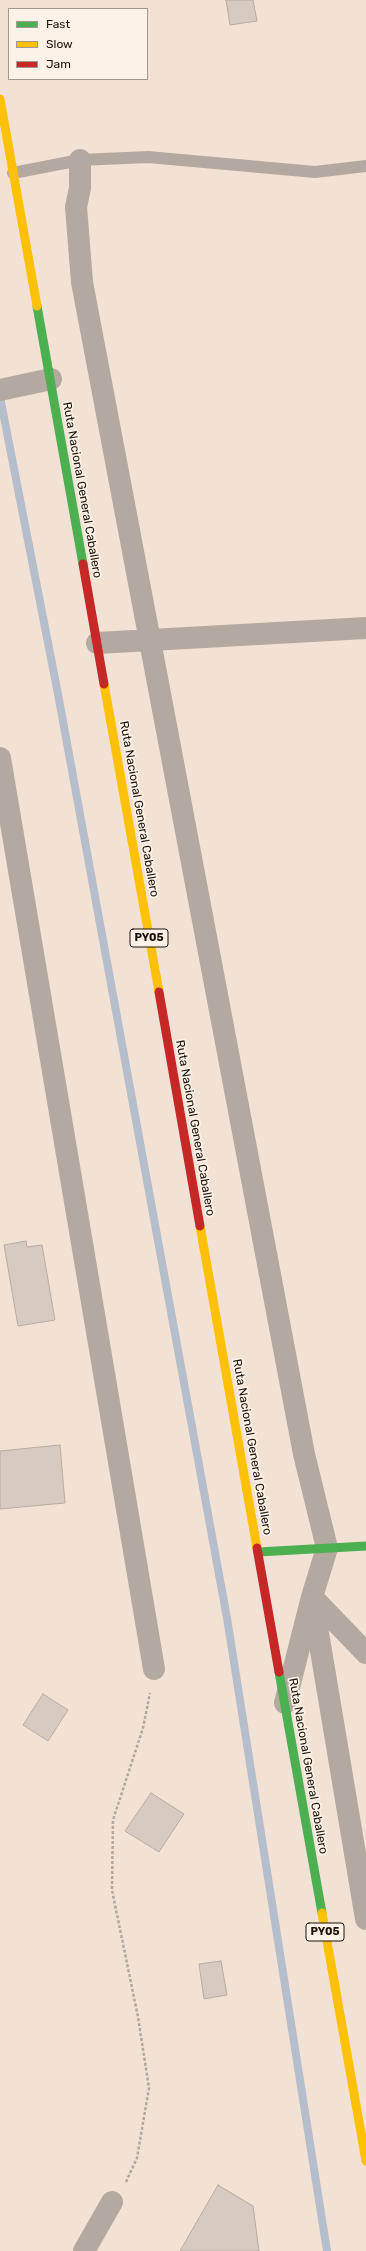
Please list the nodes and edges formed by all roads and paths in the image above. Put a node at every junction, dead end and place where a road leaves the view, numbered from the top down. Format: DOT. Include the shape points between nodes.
graph roads {
  1 [pos="0,99"];
  2 [pos="80,160"];
  3 [pos="366,166"];
  4 [pos="13,173"];
  5 [pos="51,379"];
  6 [pos="8,389"];
  7 [pos="366,628"];
  8 [pos="150,640"];
  9 [pos="97,643"];
  10 [pos="0,758"];
  11 [pos="366,1546"];
  12 [pos="327,1548"];
  13 [pos="258,1552"];
  14 [pos="312,1597"];
  15 [pos="366,1654"];
  16 [pos="154,1669"];
  17 [pos="285,1703"];
  18 [pos="366,1919"];
  19 [pos="366,2161"];
  20 [pos="112,2202"];
  21 [pos="84,2251"];
  1 -- 4 [label="main road, Ruta Nacional General Caballero / PY05"];
  2 -- 3 [label="lane" via="148,157 315,172"];
  2 -- 4 [label="lane"];
  2 -- 8 [label="street" via="80,188 76,207 82,282"];
  4 -- 5 [label="main road, Ruta Nacional General Caballero / PY05"];
  5 -- 6 [label="street"];
  5 -- 9 [label="main road, Ruta Nacional General Caballero / PY05"];
  7 -- 8 [label="street"];
  8 -- 9 [label="street"];
  8 -- 12 [label="street" via="304,1454"];
  9 -- 13 [label="main road, Ruta Nacional General Caballero / PY05"];
  10 -- 16 [label="street"];
  11 -- 12 [label="main road"];
  12 -- 13 [label="main road"];
  12 -- 14 [label="street"];
  13 -- 17 [label="main road, Ruta Nacional General Caballero / PY05"];
  14 -- 15 [label="street"];
  14 -- 17 [label="street"];
  14 -- 18 [label="street"];
  16 -- 20 [label="path" via="143,1728 113,1820 112,1890 138,2017 148,2088 137,2158 124,2187"];
  17 -- 19 [label="main road, Ruta Nacional General Caballero / PY05"];
  20 -- 21 [label="street"];
}
